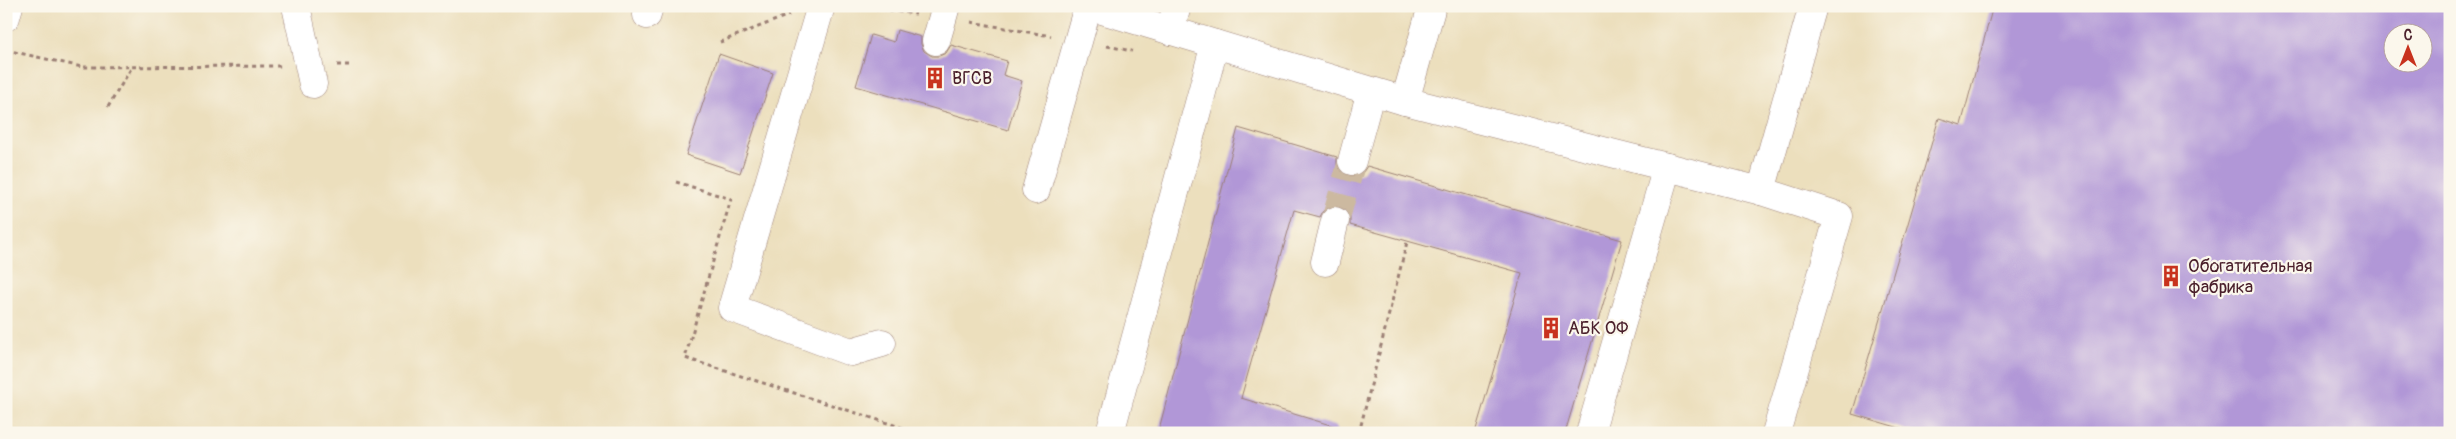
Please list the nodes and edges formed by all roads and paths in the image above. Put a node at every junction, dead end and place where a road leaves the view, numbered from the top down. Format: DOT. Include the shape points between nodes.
graph roads {
  1 [pos="9,6"];
  2 [pos="296,6"];
  3 [pos="821,6"];
  4 [pos="858,6"];
  5 [pos="1088,6"];
  6 [pos="1432,6"];
  7 [pos="1813,6"];
  8 [pos="792,13"];
  9 [pos="6,17"];
  10 [pos="1174,18"];
  11 [pos="942,21"];
  12 [pos="1078,41"];
  13 [pos="720,42"];
  14 [pos="1215,44"];
  15 [pos="6,50"];
  16 [pos="1134,52"];
  17 [pos="351,65"];
  18 [pos="132,67"];
  19 [pos="311,75"];
  20 [pos="1371,91"];
  21 [pos="1404,101"];
  22 [pos="108,107"];
  23 [pos="1352,161"];
  24 [pos="1667,167"];
  25 [pos="1036,190"];
  26 [pos="1761,191"];
  27 [pos="1335,221"];
  28 [pos="1407,242"];
  29 [pos="1325,262"];
  30 [pos="882,343"];
  31 [pos="1110,433"];
  32 [pos="1359,433"];
  33 [pos="1590,433"];
  34 [pos="1776,433"];
  1 -- 9 [label="lane"];
  2 -- 19 [label="lane"];
  3 -- 30 [label="lane" via="732,308 851,352"];
  4 -- 11 [label="path"];
  5 -- 10 [label="lane"];
  5 -- 12 [label="lane"];
  6 -- 21 [label="lane"];
  7 -- 26 [label="lane"];
  8 -- 13 [label="path"];
  10 -- 14 [label="lane"];
  11 -- 12 [label="path"];
  12 -- 16 [label="path"];
  12 -- 25 [label="lane"];
  14 -- 20 [label="lane"];
  14 -- 31 [label="lane"];
  15 -- 18 [label="path" via="82,67"];
  17 -- 19 [label="path"];
  18 -- 19 [label="path"];
  18 -- 22 [label="path"];
  20 -- 21 [label="lane"];
  20 -- 23 [label="lane"];
  21 -- 24 [label="lane"];
  24 -- 26 [label="lane"];
  24 -- 33 [label="lane"];
  26 -- 34 [label="lane" via="1839,216"];
  27 -- 29 [label="lane"];
  28 -- 32 [label="path"];
}
